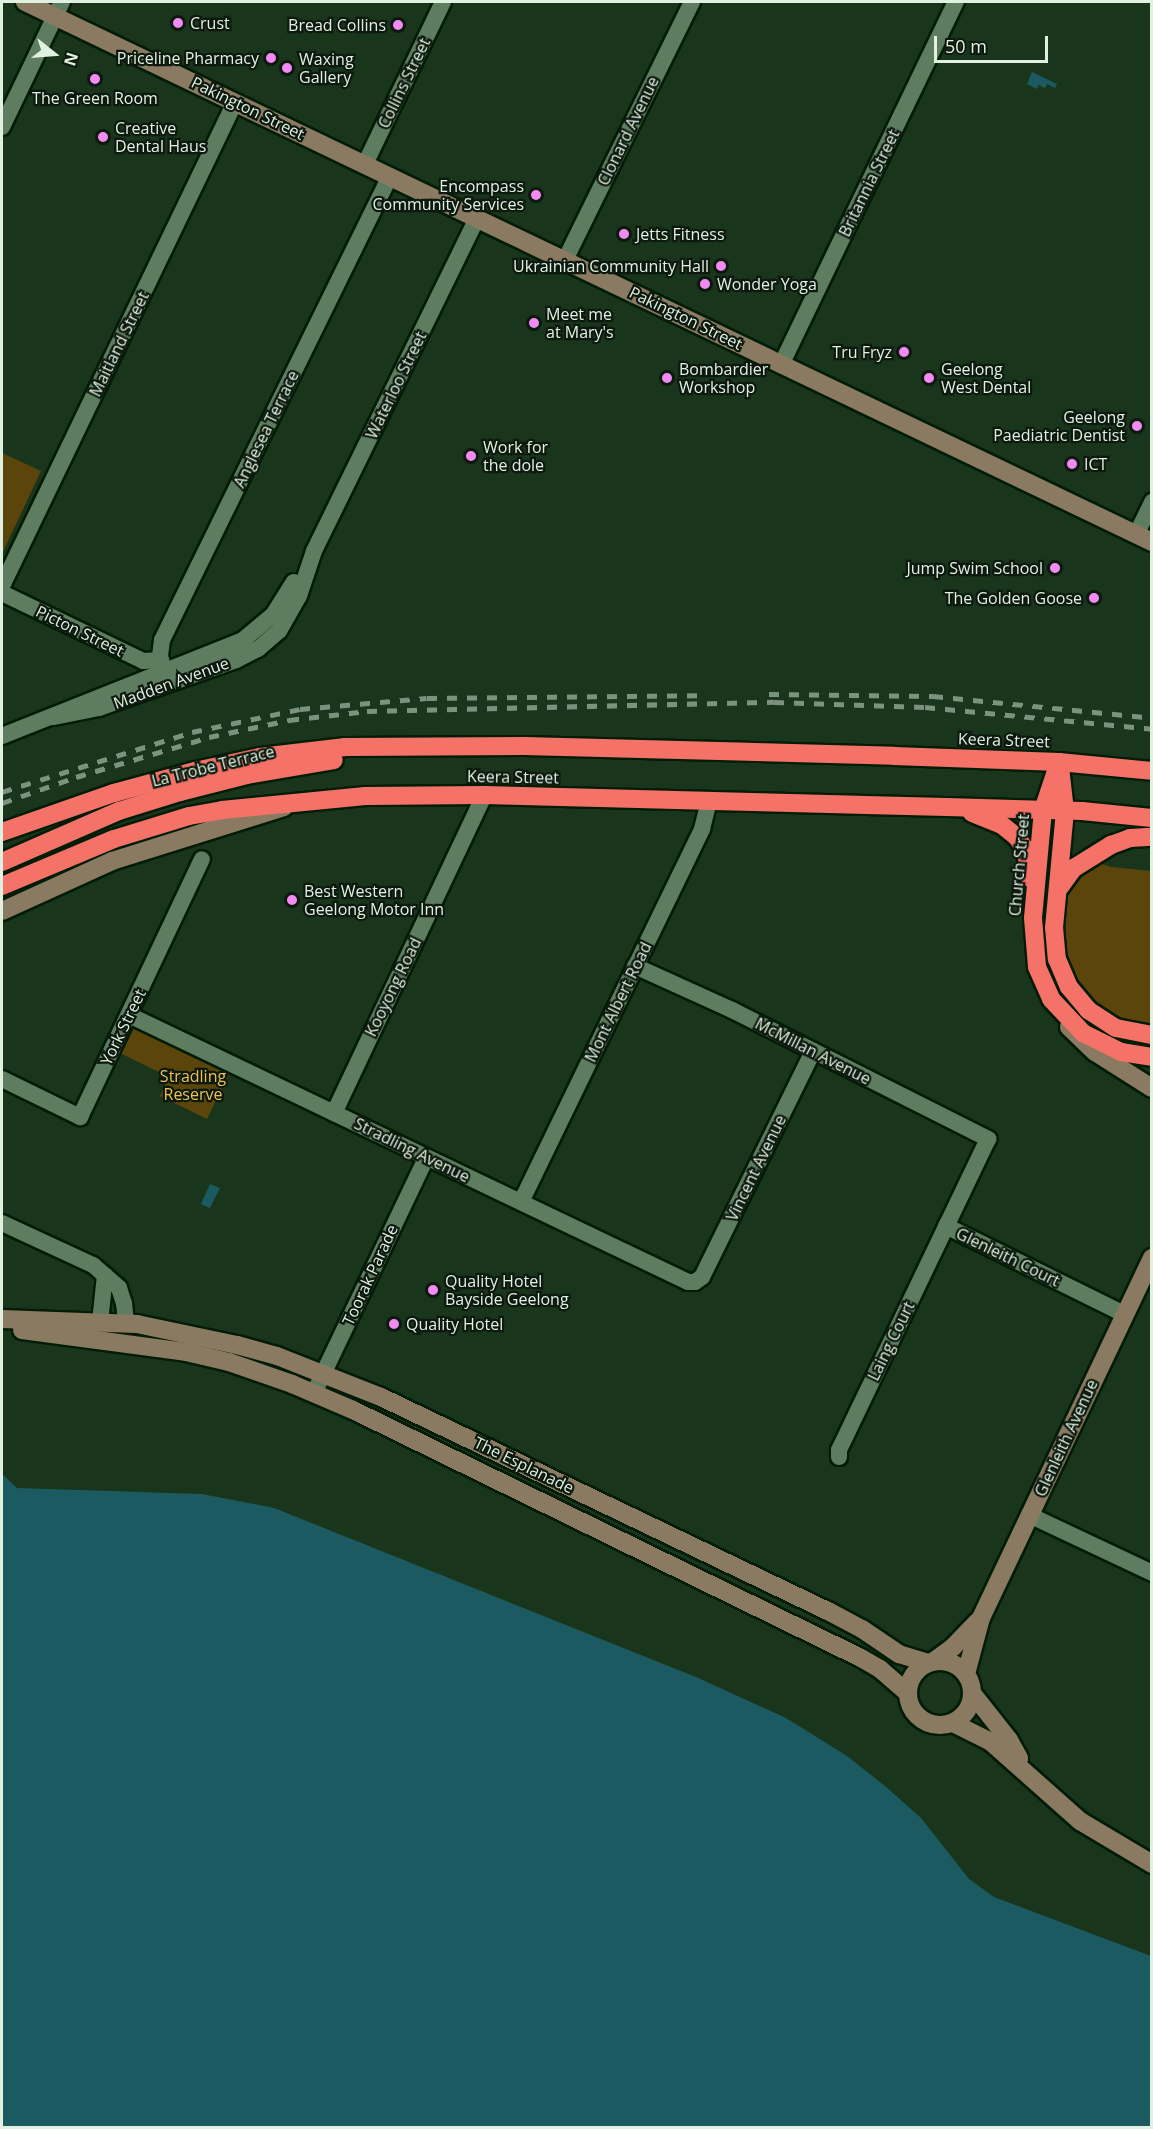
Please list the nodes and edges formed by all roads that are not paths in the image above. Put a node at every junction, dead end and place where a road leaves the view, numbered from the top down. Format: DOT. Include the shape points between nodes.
graph roads {
  1 [pos="25,2"];
  2 [pos="443,2"];
  3 [pos="692,2"];
  4 [pos="956,2"];
  5 [pos="58,9"];
  6 [pos="235,102"];
  7 [pos="2,127"];
  8 [pos="365,164"];
  9 [pos="390,176"];
  10 [pos="477,218"];
  11 [pos="565,260"];
  12 [pos="781,365"];
  13 [pos="1152,502"];
  14 [pos="1144,538"];
  15 [pos="2,586"];
  16 [pos="2,593"];
  17 [pos="272,627"];
  18 [pos="164,672"];
  19 [pos="2,736"];
  20 [pos="444,746"];
  21 [pos="1059,762"];
  22 [pos="1152,771"];
  23 [pos="484,795"];
  24 [pos="709,800"];
  25 [pos="294,803"];
  26 [pos="947,807"];
  27 [pos="1043,810"];
  28 [pos="1065,811"];
  29 [pos="1152,818"];
  30 [pos="2,832"];
  31 [pos="1152,837"];
  32 [pos="202,859"];
  33 [pos="2,862"];
  34 [pos="2,886"];
  35 [pos="1057,895"];
  36 [pos="2,911"];
  37 [pos="1033,918"];
  38 [pos="635,966"];
  39 [pos="1051,999"];
  40 [pos="129,1015"];
  41 [pos="1152,1035"];
  42 [pos="813,1051"];
  43 [pos="1152,1057"];
  44 [pos="2,1079"];
  45 [pos="1152,1088"];
  46 [pos="333,1113"];
  47 [pos="988,1139"];
  48 [pos="426,1158"];
  49 [pos="521,1202"];
  50 [pos="2,1223"];
  51 [pos="946,1226"];
  52 [pos="1152,1258"];
  53 [pos="105,1275"];
  54 [pos="695,1282"];
  55 [pos="1124,1314"];
  56 [pos="2,1319"];
  57 [pos="126,1323"];
  58 [pos="2,1328"];
  59 [pos="100,1330"];
  60 [pos="119,1342"];
  61 [pos="324,1375"];
  62 [pos="314,1393"];
  63 [pos="839,1457"];
  64 [pos="1029,1515"];
  65 [pos="1152,1573"];
  66 [pos="981,1618"];
  67 [pos="931,1662"];
  68 [pos="966,1674"];
  69 [pos="908,1693"];
  70 [pos="972,1693"];
  71 [pos="953,1723"];
  72 [pos="1024,1768"];
  73 [pos="1152,1864"];
  1 -- 5 [label="street, Pakington Street"];
  2 -- 8 [label="street, Collins Street"];
  3 -- 11 [label="street, Clonard Avenue"];
  4 -- 12 [label="street, Britannia Street"];
  5 -- 6 [label="street, Pakington Street"];
  5 -- 7 [label="street"];
  6 -- 8 [label="street, Pakington Street"];
  6 -- 15 [label="street, Maitland Street"];
  8 -- 9 [label="street, Pakington Street"];
  9 -- 10 [label="street, Pakington Street"];
  9 -- 18 [label="street, Anglesea Terrace" via="162,640"];
  10 -- 11 [label="street, Pakington Street"];
  10 -- 17 [label="street, Waterloo Street" via="314,551 298,596"];
  11 -- 12 [label="street, Pakington Street"];
  12 -- 14 [label="street, Pakington Street"];
  13 -- 14 [label="street"];
  16 -- 18 [label="street, Picton Street"];
  17 -- 18 [label="street, Madden Avenue"];
  18 -- 19 [label="street, Madden Avenue" via="99,708 54,717"];
  20 -- 21 [label="highway, Keera Street"];
  20 -- 30 [label="highway" via="345,747 260,757 114,793"];
  20 -- 33 [label="highway, La Trobe Terrace" via="247,775 119,811"];
  21 -- 22 [label="highway, Keera Street"];
  21 -- 27 [label="highway, Church Street"];
  21 -- 28 [label="highway"];
  23 -- 24 [label="highway, Keera Street"];
  23 -- 25 [label="highway, Keera Street" via="365,796"];
  23 -- 46 [label="street, Kooyong Road"];
  24 -- 26 [label="highway, Keera Street"];
  24 -- 38 [label="street, Mont Albert Road" via="702,829"];
  25 -- 34 [label="highway" via="222,810 170,822 114,839"];
  25 -- 36 [label="street, Keera Street" via="148,848"];
  26 -- 27 [label="highway, Keera Street"];
  26 -- 37 [label="highway" via="984,817 1017,837 1027,856"];
  27 -- 28 [label="highway, Keera Street"];
  27 -- 37 [label="highway, Church Street"];
  28 -- 29 [label="highway, Keera Street"];
  28 -- 35 [label="highway"];
  31 -- 35 [label="highway" via="1120,841 1086,859 1067,874"];
  32 -- 40 [label="street, York Street"];
  35 -- 41 [label="highway" via="1054,943 1069,987 1100,1020 1116,1028"];
  37 -- 39 [label="highway, Church Street" via="1037,967"];
  38 -- 42 [label="street, McMillan Avenue"];
  38 -- 49 [label="street, Mont Albert Road"];
  39 -- 43 [label="highway, Church Street" via="1072,1024 1097,1041 1121,1052"];
  39 -- 45 [label="street" via="1081,1040"];
  40 -- 44 [label="street, York Street" via="80,1117"];
  40 -- 46 [label="street, Stradling Avenue"];
  42 -- 47 [label="street, McMillan Avenue"];
  42 -- 54 [label="street, Vincent Avenue" via="702,1277"];
  46 -- 48 [label="street, Stradling Avenue"];
  47 -- 51 [label="street, Glenleith Court"];
  48 -- 49 [label="street, Stradling Avenue"];
  48 -- 61 [label="street, Toorak Parade"];
  49 -- 54 [label="street, Stradling Avenue"];
  50 -- 53 [label="street" via="89,1262"];
  51 -- 55 [label="street, Glenleith Court"];
  51 -- 63 [label="street, Laing Court"];
  52 -- 55 [label="street, Glenleith Avenue"];
  53 -- 57 [label="street" via="120,1292"];
  53 -- 59 [label="street"];
  55 -- 64 [label="street, Glenleith Avenue"];
  56 -- 59 [label="street"];
  57 -- 59 [label="street, The Esplanade"];
  57 -- 60 [label="street"];
  57 -- 61 [label="street, The Esplanade" via="237,1345"];
  58 -- 59 [label="street"];
  59 -- 60 [label="street, The Esplanade"];
  60 -- 62 [label="street, The Esplanade" via="229,1362"];
  61 -- 62 [label="street, Toorak Parade"];
  61 -- 67 [label="street, The Esplanade" via="416,1413 828,1611 899,1654"];
  62 -- 69 [label="street, The Esplanade" via="861,1658"];
  64 -- 65 [label="street"];
  64 -- 66 [label="street, Glenleith Avenue"];
  66 -- 67 [label="street, Glenleith Avenue" via="953,1647"];
  66 -- 68 [label="street, Glenleith Avenue"];
  67 -- 68 [label="street" via="952,1663"];
  67 -- 69 [label="street" via="913,1676"];
  68 -- 70 [label="street"];
  69 -- 71 [label="street" via="914,1713 922,1720 942,1726"];
  70 -- 71 [label="street" via="967,1711"];
  70 -- 72 [label="street" via="1009,1740"];
  71 -- 72 [label="street" via="992,1742"];
  72 -- 73 [label="street" via="1046,1793 1080,1821"];
}
